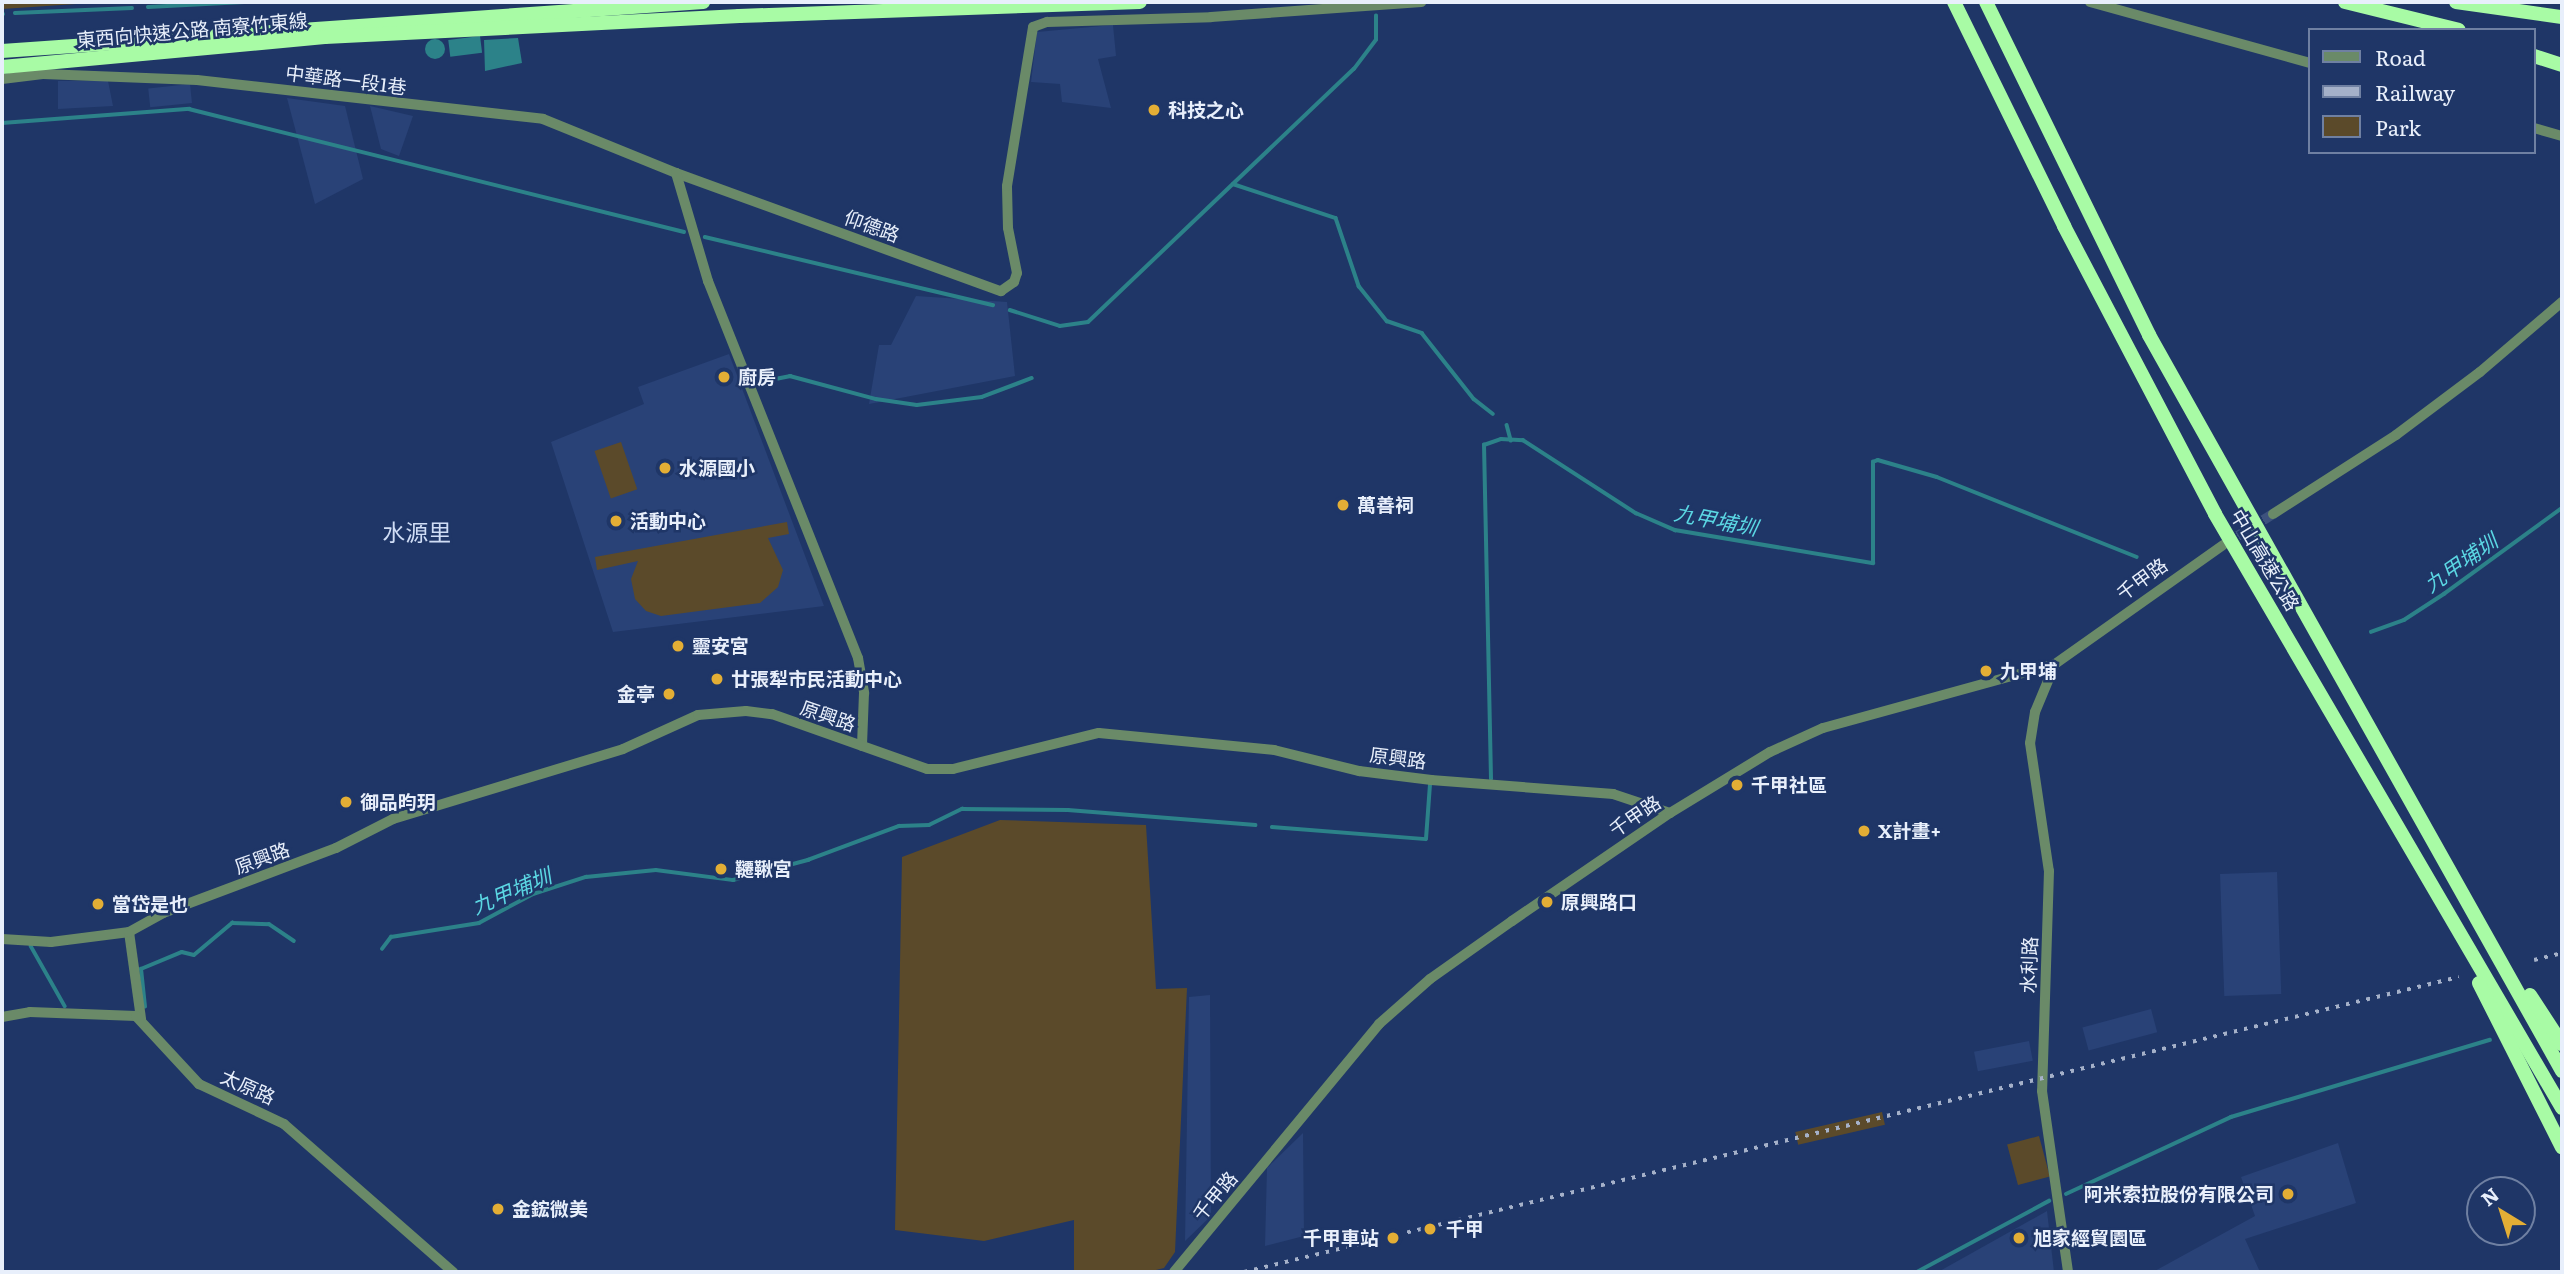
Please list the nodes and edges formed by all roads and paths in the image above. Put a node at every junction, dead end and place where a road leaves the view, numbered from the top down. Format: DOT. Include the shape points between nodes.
graph roads {
  1 [pos="703,2"];
  2 [pos="1140,2"];
  3 [pos="1422,2"];
  4 [pos="1954,2"];
  5 [pos="2090,2"];
  6 [pos="2345,2"];
  7 [pos="2456,2"];
  8 [pos="1989,8"];
  9 [pos="2562,17"];
  10 [pos="2451,28"];
  11 [pos="2,51"];
  12 [pos="2536,57"];
  13 [pos="2308,62"];
  14 [pos="2562,65"];
  15 [pos="2,67"];
  16 [pos="2,79"];
  17 [pos="2536,129"];
  18 [pos="2562,136"];
  19 [pos="676,173"];
  20 [pos="2562,302"];
  21 [pos="2273,514"];
  22 [pos="2223,545"];
  23 [pos="2055,664"];
  24 [pos="862,746"];
  25 [pos="1670,813"];
  26 [pos="2425,876"];
  27 [pos="129,932"];
  28 [pos="2488,933"];
  29 [pos="2,939"];
  30 [pos="2,1017"];
  31 [pos="141,1019"];
  32 [pos="2562,1044"];
  33 [pos="2562,1071"];
  34 [pos="2562,1108"];
  35 [pos="2562,1147"];
  36 [pos="453,1272"];
  37 [pos="1174,1272"];
  38 [pos="2068,1272"];
  1 -- 11 [label="highway, 東西向快速公路 南寮竹東線"];
  2 -- 15 [label="highway, 東西向快速公路 南寮竹東線" via="326,37"];
  3 -- 19 [label="street, 仰德路" via="1211,17 1047,22 1033,27 1007,186 1008,228 1017,273 1002,291"];
  4 -- 26 [label="highway, 中山高速公路" via="2215,514"];
  5 -- 13 [label="street"];
  6 -- 10 [label="highway"];
  7 -- 9 [label="highway"];
  8 -- 28 [label="highway, 中山高速公路" via="2149,335"];
  12 -- 14 [label="highway"];
  16 -- 19 [label="street, 中華路一段1巷" via="43,74 197,80 542,119"];
  17 -- 18 [label="street"];
  19 -- 24 [label="street" via="708,281 788,489 850,632 864,693"];
  20 -- 21 [label="street" via="2396,435"];
  22 -- 23 [label="street, 千甲路"];
  23 -- 25 [label="street, 千甲路" via="1824,728 1770,752"];
  23 -- 38 [label="street, 水利路" via="2035,712 2030,743 2049,871 2042,1091"];
  24 -- 25 [label="street, 原興路" via="917,767 946,769 1099,733 1274,750 1359,771 1431,780 1613,794"];
  24 -- 27 [label="street, 原興路" via="759,711 698,715 622,748 393,819 336,848 163,913"];
  25 -- 37 [label="street, 千甲路" via="1440,971 1393,1010"];
  26 -- 34 [label="highway, 中山高速公路"];
  26 -- 35 [label="highway"];
  27 -- 29 [label="street, 原興路" via="51,942"];
  27 -- 31 [label="street"];
  28 -- 32 [label="highway"];
  28 -- 33 [label="highway, 中山高速公路"];
  30 -- 31 [label="street" via="68,1012"];
  31 -- 36 [label="street, 太原路" via="199,1084 284,1124"];
}
